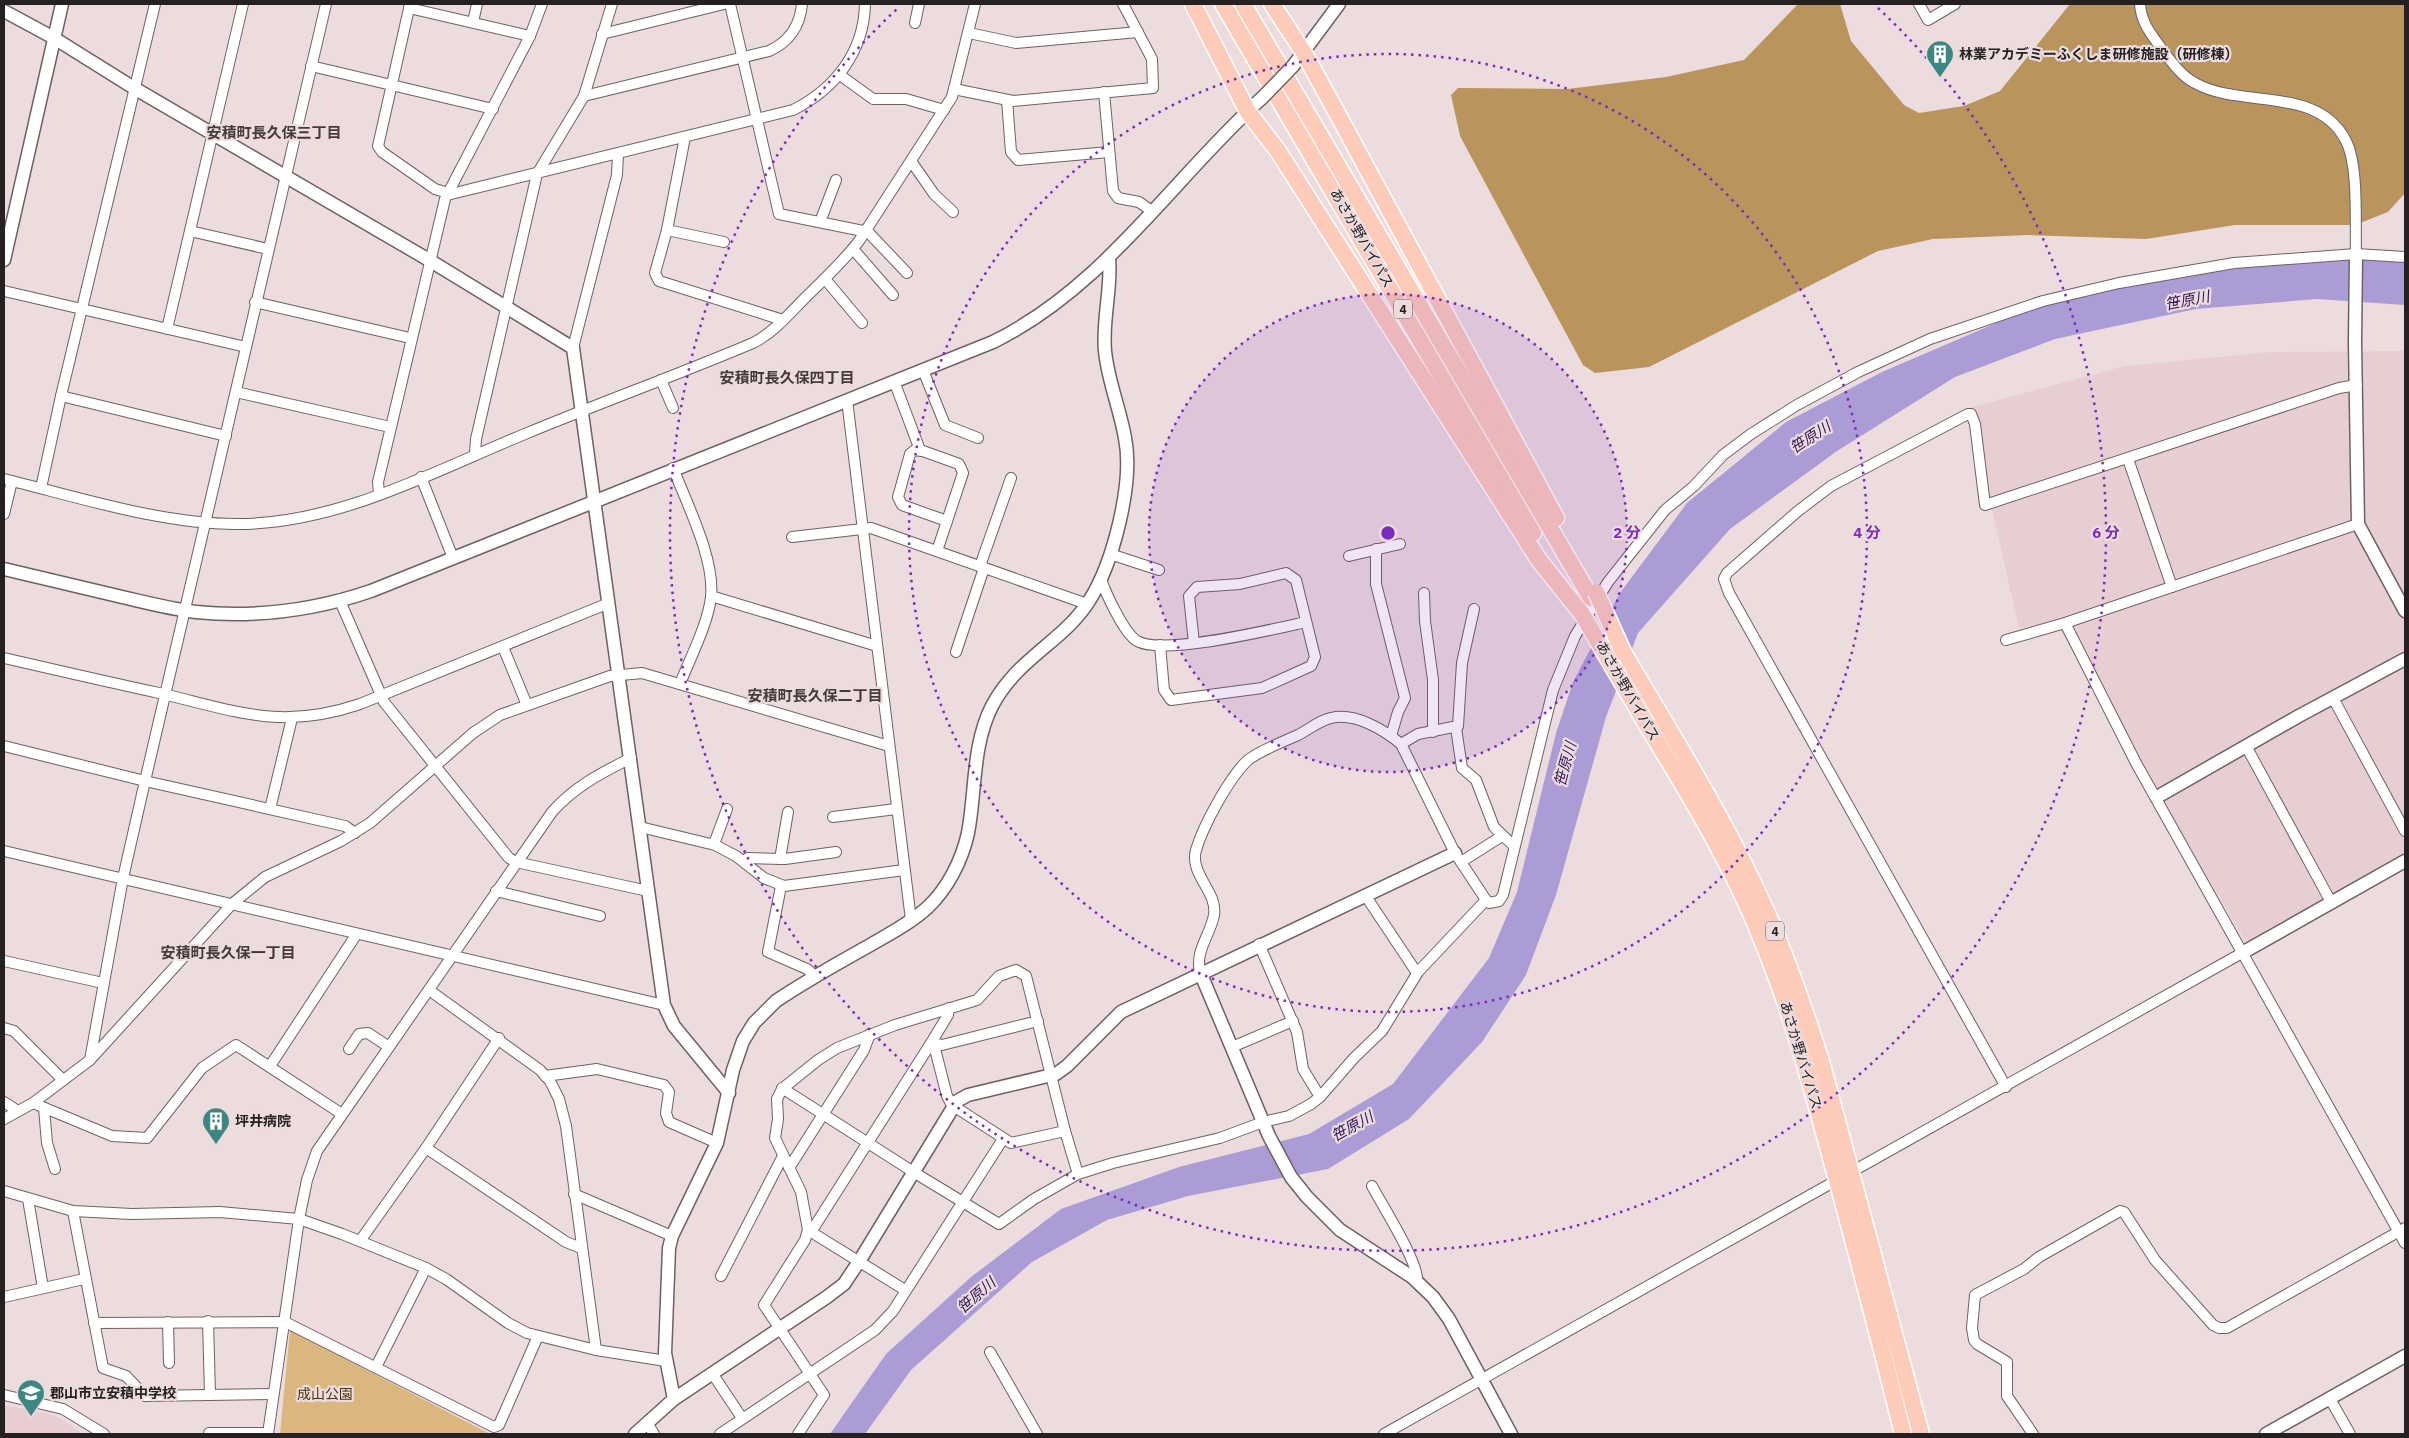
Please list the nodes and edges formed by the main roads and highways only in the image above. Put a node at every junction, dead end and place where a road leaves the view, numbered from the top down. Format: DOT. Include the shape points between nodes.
graph roads {
  1 [pos="1194,4"];
  2 [pos="1223,4"];
  3 [pos="1242,4"];
  4 [pos="1272,4"];
  5 [pos="1593,595"];
  6 [pos="1582,614"];
  7 [pos="1844,1175"];
  8 [pos="1903,1434"];
  9 [pos="1921,1434"];
  1 -- 6 [label="highway" via="1248,112 1278,150 1539,560"];
  2 -- 6 [label="highway, あさか野バイパス / 4"];
  3 -- 5 [label="highway, あさか野バイパス / 4"];
  4 -- 5 [label="highway" via="1304,53"];
  5 -- 7 [label="highway, あさか野バイパス / 4, bridge" via="1755,886 1802,1000 1822,1061"];
  6 -- 7 [label="highway, あさか野バイパス / 4, bridge" via="1702,816 1762,939"];
  7 -- 8 [label="highway, あさか野バイパス / 4"];
  7 -- 9 [label="highway, あさか野バイパス / 4"];
}
